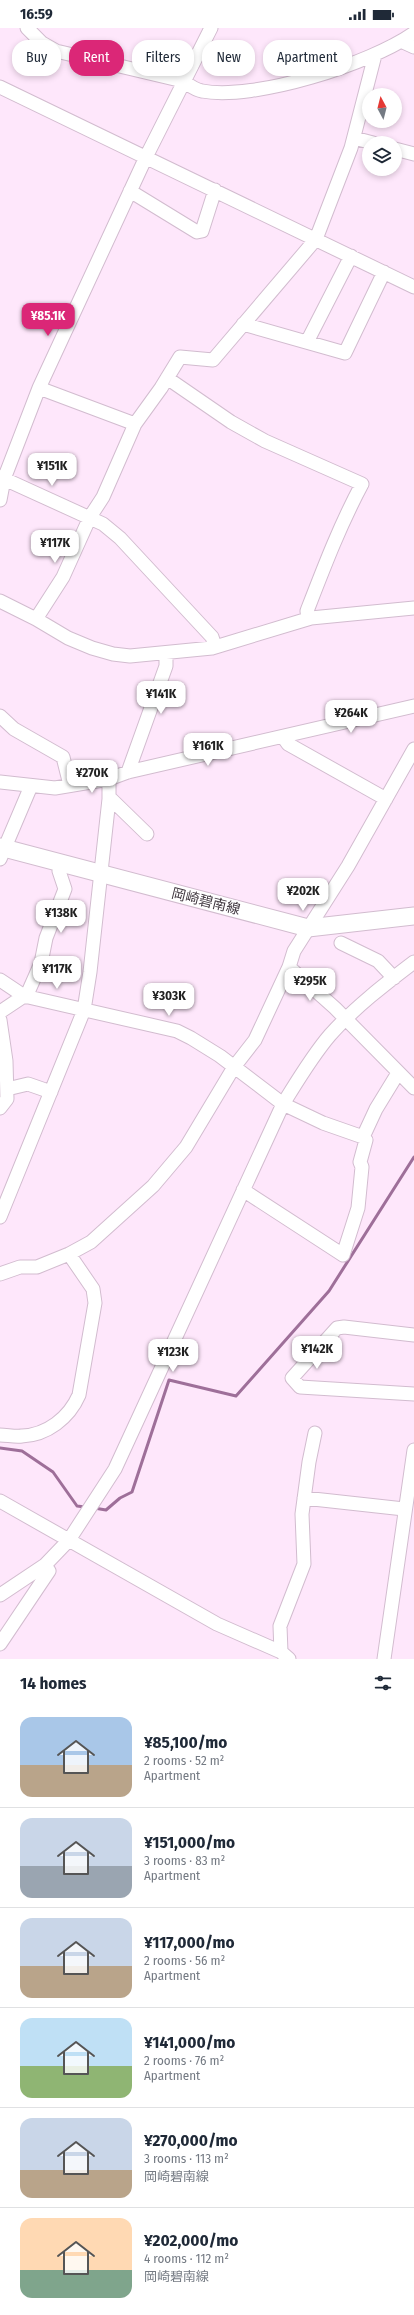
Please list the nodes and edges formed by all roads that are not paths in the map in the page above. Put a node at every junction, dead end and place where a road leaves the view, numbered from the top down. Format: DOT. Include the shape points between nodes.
graph roads {
  1 [pos="27,28"];
  2 [pos="211,28"];
  3 [pos="414,33"];
  4 [pos="401,41"];
  5 [pos="414,48"];
  6 [pos="375,55"];
  7 [pos="183,81"];
  8 [pos="0,87"];
  9 [pos="354,138"];
  10 [pos="362,140"];
  11 [pos="402,151"];
  12 [pos="414,154"];
  13 [pos="146,157"];
  14 [pos="215,190"];
  15 [pos="130,191"];
  16 [pos="316,239"];
  17 [pos="351,256"];
  18 [pos="384,272"];
  19 [pos="414,287"];
  20 [pos="243,324"];
  21 [pos="307,342"];
  22 [pos="167,378"];
  23 [pos="39,388"];
  24 [pos="135,424"];
  25 [pos="2,478"];
  26 [pos="0,500"];
  27 [pos="90,517"];
  28 [pos="0,601"];
  29 [pos="414,608"];
  30 [pos="36,619"];
  31 [pos="308,619"];
  32 [pos="215,646"];
  33 [pos="166,653"];
  34 [pos="414,706"];
  35 [pos="0,716"];
  36 [pos="283,737"];
  37 [pos="414,748"];
  38 [pos="128,772"];
  39 [pos="109,779"];
  40 [pos="0,782"];
  41 [pos="70,785"];
  42 [pos="31,786"];
  43 [pos="109,797"];
  44 [pos="386,799"];
  45 [pos="147,834"];
  46 [pos="2,851"];
  47 [pos="61,864"];
  48 [pos="100,874"];
  49 [pos="414,916"];
  50 [pos="308,928"];
  51 [pos="341,943"];
  52 [pos="414,962"];
  53 [pos="289,967"];
  54 [pos="394,978"];
  55 [pos="0,980"];
  56 [pos="25,996"];
  57 [pos="84,1010"];
  58 [pos="0,1012"];
  59 [pos="0,1020"];
  60 [pos="346,1020"];
  61 [pos="234,1067"];
  62 [pos="398,1073"];
  63 [pos="414,1088"];
  64 [pos="7,1089"];
  65 [pos="51,1092"];
  66 [pos="283,1104"];
  67 [pos="0,1108"];
  68 [pos="363,1137"];
  69 [pos="243,1190"];
  70 [pos="0,1217"];
  71 [pos="69,1254"];
  72 [pos="0,1274"];
  73 [pos="414,1335"];
  74 [pos="414,1394"];
  75 [pos="315,1433"];
  76 [pos="0,1435"];
  77 [pos="414,1450"];
  78 [pos="411,1483"];
  79 [pos="304,1498"];
  80 [pos="0,1501"];
  81 [pos="404,1508"];
  82 [pos="68,1540"];
  83 [pos="45,1565"];
  84 [pos="0,1595"];
  85 [pos="0,1644"];
  86 [pos="287,1657"];
  87 [pos="384,1659"];
  1 -- 7 [label="street" via="56,51"];
  2 -- 7 [label="street"];
  3 -- 4 [label="street"];
  4 -- 5 [label="street"];
  4 -- 6 [label="street"];
  6 -- 7 [label="street" via="346,67 272,86 222,94 200,91"];
  6 -- 9 [label="street"];
  7 -- 13 [label="street"];
  8 -- 13 [label="street"];
  9 -- 10 [label="street"];
  9 -- 16 [label="street"];
  11 -- 12 [label="street"];
  13 -- 14 [label="street"];
  13 -- 15 [label="street"];
  14 -- 15 [label="street" via="202,231 197,232"];
  14 -- 16 [label="street"];
  15 -- 23 [label="street"];
  16 -- 17 [label="street"];
  16 -- 20 [label="street"];
  17 -- 18 [label="street"];
  17 -- 21 [label="street"];
  18 -- 19 [label="street"];
  18 -- 21 [label="street" via="345,353"];
  20 -- 21 [label="street"];
  20 -- 22 [label="street" via="213,360 180,357"];
  22 -- 24 [label="street"];
  22 -- 31 [label="street" via="231,422 265,441 362,484 342,522 307,611"];
  23 -- 24 [label="street"];
  23 -- 25 [label="street"];
  24 -- 27 [label="street" via="103,497"];
  25 -- 26 [label="street"];
  25 -- 27 [label="street"];
  27 -- 30 [label="street" via="63,577"];
  27 -- 32 [label="street" via="120,538 136,554 212,637"];
  28 -- 30 [label="street"];
  29 -- 31 [label="street"];
  30 -- 33 [label="street" via="68,638 113,654 130,656"];
  31 -- 32 [label="street"];
  32 -- 33 [label="street"];
  33 -- 38 [label="street" via="166,666"];
  34 -- 36 [label="street"];
  35 -- 41 [label="street" via="14,729 63,757"];
  36 -- 38 [label="street"];
  36 -- 44 [label="street" via="288,744"];
  37 -- 44 [label="street"];
  38 -- 39 [label="street"];
  39 -- 41 [label="street"];
  39 -- 43 [label="street"];
  40 -- 42 [label="street"];
  41 -- 42 [label="street" via="55,788"];
  42 -- 46 [label="street"];
  43 -- 45 [label="street"];
  43 -- 48 [label="street"];
  44 -- 50 [label="street" via="348,866"];
  46 -- 47 [label="main road, 岡崎碧南線"];
  47 -- 48 [label="main road, 岡崎碧南線"];
  47 -- 56 [label="street" via="59,871 66,889 46,938 41,963"];
  48 -- 50 [label="main road, 岡崎碧南線"];
  48 -- 57 [label="street"];
  49 -- 50 [label="main road, 岡崎碧南線"];
  50 -- 53 [label="street" via="294,951"];
  51 -- 54 [label="street" via="378,961"];
  52 -- 54 [label="street"];
  53 -- 60 [label="street"];
  53 -- 61 [label="street" via="256,1040"];
  54 -- 60 [label="street"];
  55 -- 56 [label="street"];
  56 -- 57 [label="street"];
  56 -- 58 [label="street"];
  57 -- 61 [label="street" via="177,1031"];
  57 -- 65 [label="street"];
  59 -- 64 [label="street"];
  60 -- 62 [label="street"];
  60 -- 66 [label="street" via="311,1060"];
  61 -- 66 [label="street"];
  61 -- 71 [label="street" via="186,1147 163,1176 91,1242"];
  62 -- 63 [label="street"];
  62 -- 68 [label="street" via="376,1109"];
  64 -- 65 [label="street" via="28,1084"];
  64 -- 67 [label="street" via="7,1099"];
  65 -- 70 [label="street"];
  66 -- 68 [label="street" via="323,1123"];
  66 -- 69 [label="street"];
  68 -- 69 [label="street" via="366,1140 360,1162 362,1172 358,1208 343,1255"];
  69 -- 82 [label="street" via="115,1469"];
  71 -- 72 [label="street" via="37,1267 20,1267"];
  71 -- 76 [label="street" via="93,1288 95,1303 79,1395 74,1407 49,1430 22,1436"];
  73 -- 74 [label="street" via="337,1328 292,1378 300,1387"];
  75 -- 79 [label="street"];
  77 -- 78 [label="street"];
  78 -- 81 [label="street"];
  79 -- 81 [label="street"];
  79 -- 86 [label="street" via="302,1514 306,1554 280,1626"];
  80 -- 82 [label="street"];
  81 -- 87 [label="street"];
  82 -- 83 [label="street"];
  82 -- 86 [label="street" via="217,1624"];
  83 -- 84 [label="street"];
  83 -- 85 [label="street" via="49,1571"];
}
